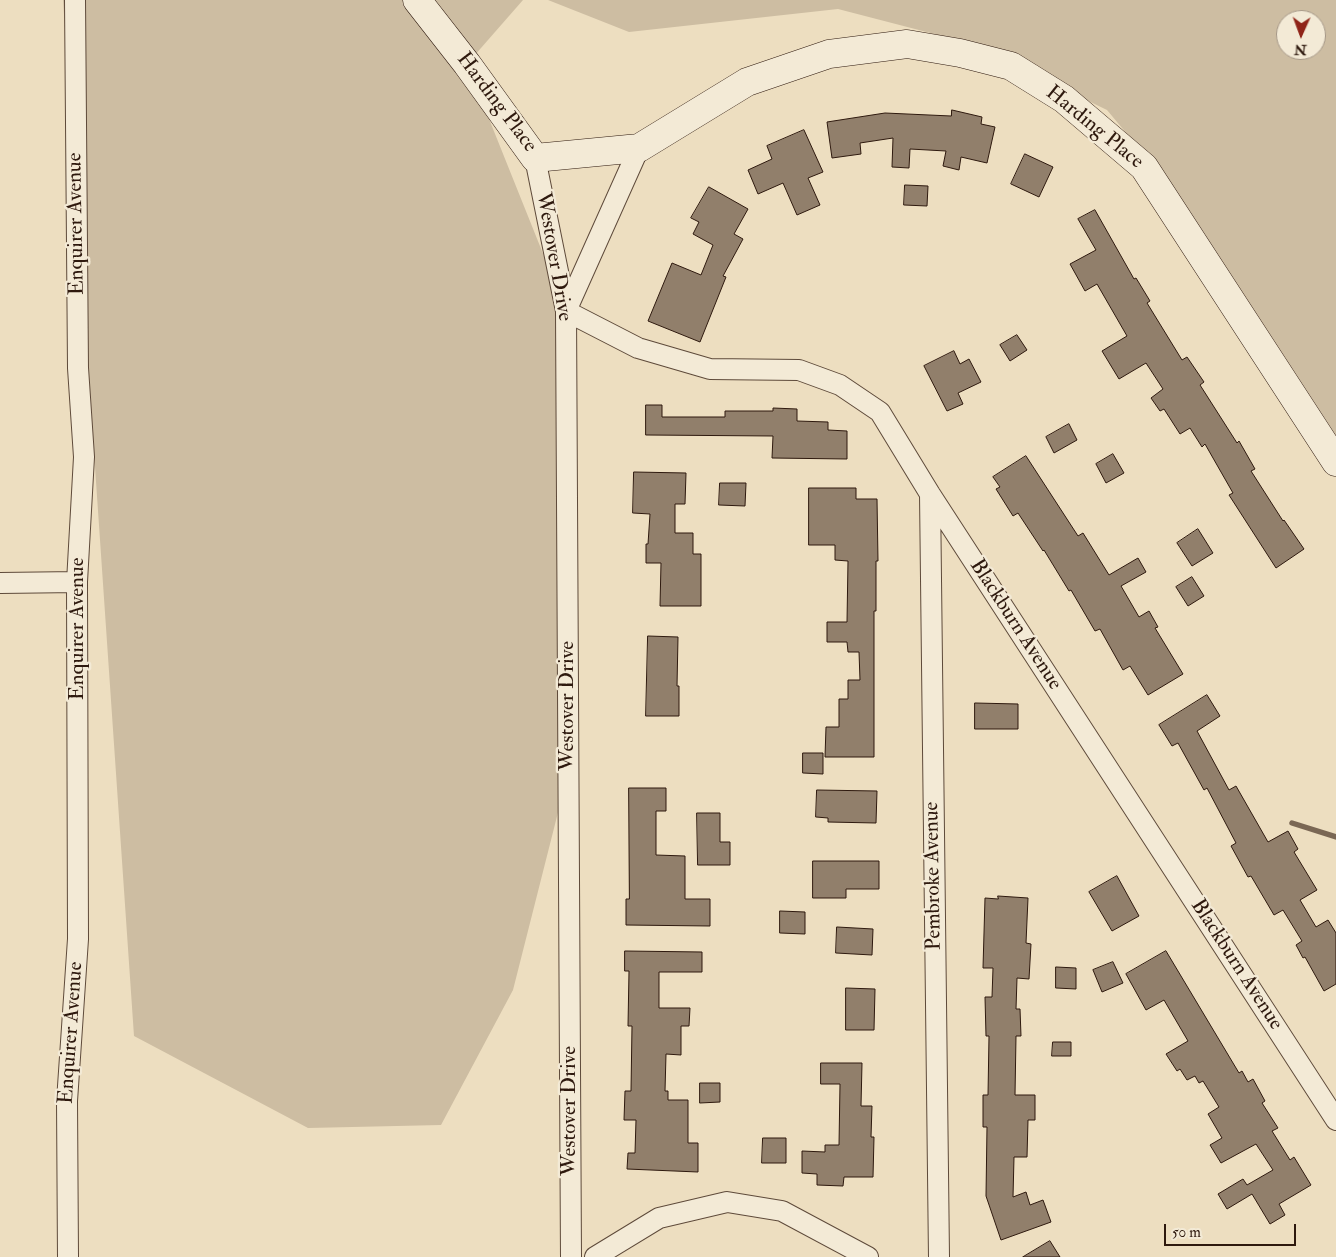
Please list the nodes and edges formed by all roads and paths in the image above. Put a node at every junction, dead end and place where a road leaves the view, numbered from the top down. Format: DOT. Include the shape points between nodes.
graph roads {
  1 [pos="74,0"];
  2 [pos="417,0"];
  3 [pos="639,148"];
  4 [pos="534,158"];
  5 [pos="566,310"];
  6 [pos="1336,462"];
  7 [pos="930,494"];
  8 [pos="77,582"];
  9 [pos="0,583"];
  10 [pos="1336,1120"];
  11 [pos="68,1257"];
  12 [pos="571,1257"];
  13 [pos="595,1257"];
  14 [pos="868,1257"];
  15 [pos="939,1257"];
  1 -- 8 [label="street, Enquirer Avenue" via="78,368 84,457"];
  2 -- 4 [label="main road, Harding Place"];
  3 -- 4 [label="main road, Harding Place"];
  3 -- 5 [label="street"];
  3 -- 6 [label="main road, Harding Place" via="746,82 829,54 907,44 1010,66 1064,99 1144,167"];
  4 -- 5 [label="street, Westover Drive"];
  5 -- 7 [label="street, Blackburn Avenue" via="638,348 710,369 799,370 840,385 880,412"];
  5 -- 12 [label="street, Westover Drive"];
  7 -- 10 [label="street, Blackburn Avenue"];
  7 -- 15 [label="street, Pembroke Avenue"];
  8 -- 9 [label="street"];
  8 -- 11 [label="street, Enquirer Avenue" via="78,939 67,1101"];
  13 -- 14 [label="street" via="659,1218 727,1202 782,1211"];
}
